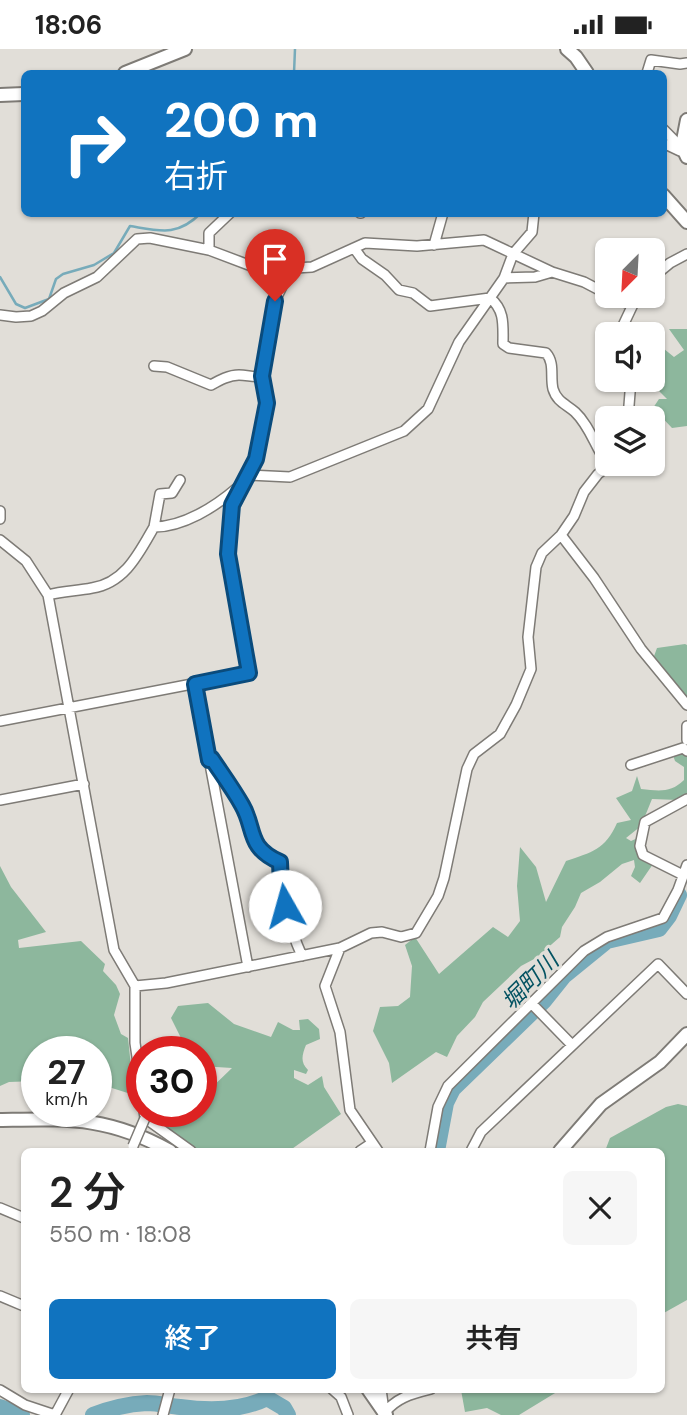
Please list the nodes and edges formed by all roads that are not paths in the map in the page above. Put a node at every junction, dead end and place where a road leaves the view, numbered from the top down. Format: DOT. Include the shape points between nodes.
graph roads {
  1 [pos="185,49"];
  2 [pos="567,49"];
  3 [pos="167,52"];
  4 [pos="687,63"];
  5 [pos="131,70"];
  6 [pos="585,70"];
  7 [pos="649,70"];
  8 [pos="21,94"];
  9 [pos="0,95"];
  10 [pos="687,120"];
  11 [pos="667,134"];
  12 [pos="667,145"];
  13 [pos="685,154"];
  14 [pos="667,200"];
  15 [pos="226,217"];
  16 [pos="442,217"];
  17 [pos="534,217"];
  18 [pos="687,222"];
  19 [pos="434,245"];
  20 [pos="354,248"];
  21 [pos="209,250"];
  22 [pos="513,254"];
  23 [pos="687,254"];
  24 [pos="665,267"];
  25 [pos="290,270"];
  26 [pos="552,272"];
  27 [pos="504,278"];
  28 [pos="595,288"];
  29 [pos="490,297"];
  30 [pos="0,315"];
  31 [pos="154,366"];
  32 [pos="262,376"];
  33 [pos="595,440"];
  34 [pos="596,476"];
  35 [pos="244,479"];
  36 [pos="180,480"];
  37 [pos="0,511"];
  38 [pos="0,519"];
  39 [pos="154,527"];
  40 [pos="561,535"];
  41 [pos="0,540"];
  42 [pos="48,595"];
  43 [pos="195,684"];
  44 [pos="687,705"];
  45 [pos="69,708"];
  46 [pos="0,721"];
  47 [pos="687,726"];
  48 [pos="687,740"];
  49 [pos="687,751"];
  50 [pos="209,760"];
  51 [pos="631,765"];
  52 [pos="84,784"];
  53 [pos="687,799"];
  54 [pos="0,800"];
  55 [pos="687,865"];
  56 [pos="683,875"];
  57 [pos="682,892"];
  58 [pos="340,948"];
  59 [pos="302,956"];
  60 [pos="248,967"];
  61 [pos="135,985"];
  62 [pos="687,994"];
  63 [pos="532,1005"];
  64 [pos="687,1034"];
  65 [pos="135,1036"];
  66 [pos="572,1045"];
  67 [pos="0,1120"];
  68 [pos="141,1127"];
  69 [pos="160,1127"];
  70 [pos="375,1147"];
  71 [pos="135,1148"];
  72 [pos="164,1148"];
  73 [pos="187,1148"];
  74 [pos="431,1148"];
  75 [pos="473,1148"];
  76 [pos="564,1148"];
  77 [pos="0,1208"];
  78 [pos="21,1217"];
  79 [pos="0,1296"];
  80 [pos="21,1305"];
  81 [pos="0,1390"];
  82 [pos="67,1393"];
  83 [pos="169,1393"];
  84 [pos="336,1393"];
  85 [pos="371,1393"];
  86 [pos="381,1393"];
  87 [pos="416,1393"];
  88 [pos="384,1414"];
  89 [pos="55,1415"];
  90 [pos="163,1415"];
  91 [pos="348,1415"];
  1 -- 3 [label="main road"];
  2 -- 6 [label="main road"];
  3 -- 5 [label="main road"];
  4 -- 7 [label="street" via="651,60"];
  8 -- 9 [label="main road"];
  10 -- 13 [label="main road"];
  11 -- 13 [label="street"];
  12 -- 13 [label="street"];
  14 -- 18 [label="main road"];
  15 -- 21 [label="street" via="209,233"];
  16 -- 19 [label="street"];
  17 -- 22 [label="street" via="532,232"];
  19 -- 20 [label="street" via="376,242"];
  19 -- 22 [label="street" via="484,240"];
  20 -- 25 [label="street" via="312,267"];
  20 -- 29 [label="street" via="399,290 413,293 430,306"];
  21 -- 25 [label="street" via="262,270"];
  21 -- 30 [label="street" via="170,240 137,239 97,277 64,293 42,311 31,316"];
  22 -- 26 [label="street"];
  22 -- 27 [label="street"];
  23 -- 24 [label="street"];
  25 -- 32 [label="street" via="275,301"];
  26 -- 27 [label="street"];
  26 -- 28 [label="street"];
  27 -- 29 [label="street"];
  29 -- 33 [label="street" via="503,316 503,344 546,353 557,397"];
  29 -- 35 [label="street" via="458,342 428,409 404,431 290,477"];
  31 -- 32 [label="street" via="211,385 240,375"];
  32 -- 35 [label="street" via="267,403 256,459"];
  34 -- 40 [label="street"];
  35 -- 39 [label="street" via="208,509 166,527"];
  35 -- 43 [label="street" via="232,505 228,554 249,673"];
  36 -- 39 [label="street" via="172,493 160,494"];
  37 -- 38 [label="street"];
  39 -- 42 [label="street" via="133,564 119,576 95,588"];
  40 -- 44 [label="street" via="641,649"];
  40 -- 58 [label="street" via="542,553 536,567 528,637 530,669 500,734 474,754 467,769 438,897 416,933 401,937 371,933"];
  41 -- 42 [label="street" via="26,561"];
  42 -- 45 [label="street"];
  43 -- 45 [label="street"];
  43 -- 50 [label="street"];
  45 -- 46 [label="street"];
  45 -- 52 [label="street"];
  47 -- 48 [label="street"];
  49 -- 51 [label="street" via="683,748"];
  50 -- 59 [label="street" via="244,808 250,833 261,849 280,862 289,925"];
  50 -- 60 [label="street"];
  52 -- 54 [label="street"];
  52 -- 61 [label="street" via="114,950"];
  53 -- 56 [label="street" via="645,822 640,846 643,855"];
  55 -- 56 [label="street"];
  56 -- 57 [label="street"];
  57 -- 63 [label="street" via="663,918 607,937 584,951"];
  58 -- 59 [label="street"];
  58 -- 70 [label="street" via="325,986 340,1032 350,1110"];
  59 -- 60 [label="street"];
  60 -- 61 [label="street"];
  61 -- 65 [label="street"];
  62 -- 66 [label="street" via="658,964"];
  63 -- 66 [label="street"];
  63 -- 74 [label="street" via="448,1086 438,1107"];
  64 -- 76 [label="main road" via="660,1062 601,1104"];
  66 -- 75 [label="street" via="481,1132"];
  67 -- 72 [label="main road" via="79,1120 112,1125"];
  68 -- 71 [label="street, bridge"];
  69 -- 73 [label="street"];
  77 -- 78 [label="street"];
  79 -- 80 [label="street"];
  81 -- 89 [label="street"];
  82 -- 89 [label="street"];
  83 -- 90 [label="street"];
  84 -- 91 [label="street"];
  85 -- 88 [label="main road"];
  86 -- 88 [label="street"];
  87 -- 88 [label="street" via="396,1401"];
}
